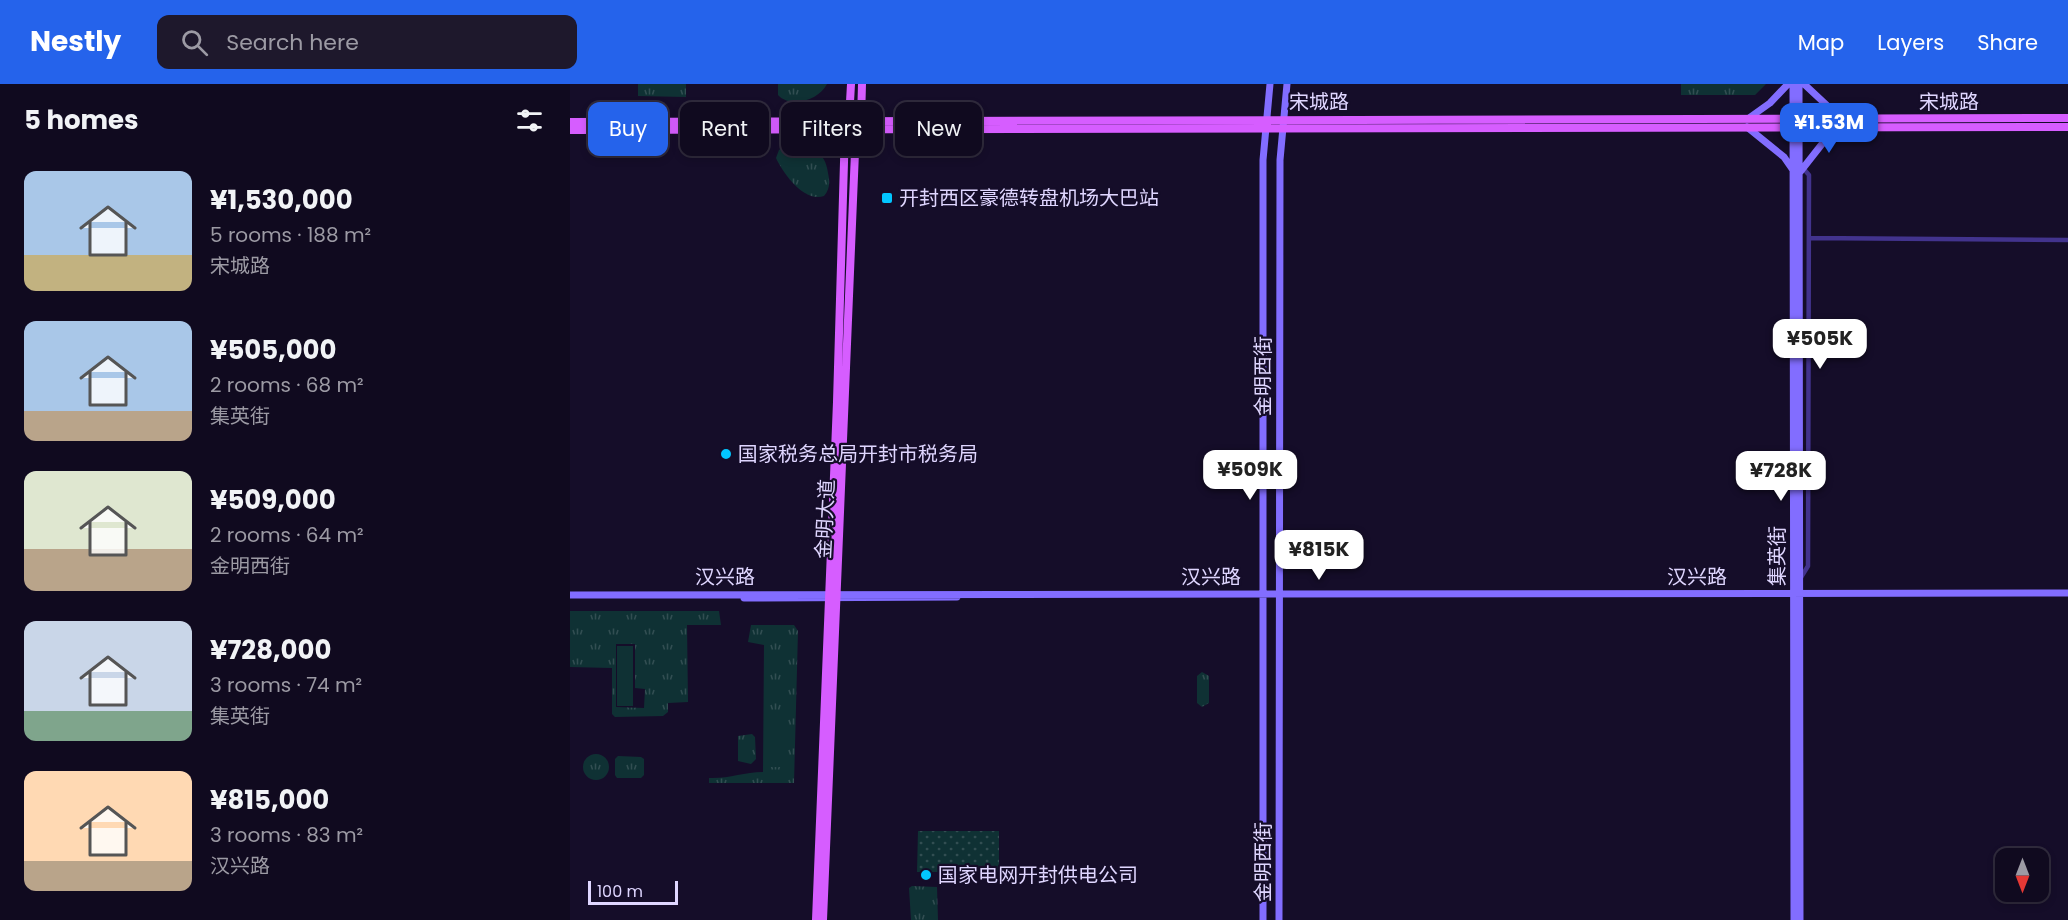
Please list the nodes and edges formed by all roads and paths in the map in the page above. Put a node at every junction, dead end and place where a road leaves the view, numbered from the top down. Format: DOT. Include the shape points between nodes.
graph roads {
  1 [pos="851,84"];
  2 [pos="862,84"];
  3 [pos="1270,84"];
  4 [pos="1287,84"];
  5 [pos="1788,84"];
  6 [pos="1793,84"];
  7 [pos="1799,84"];
  8 [pos="1804,84"];
  9 [pos="850,102"];
  10 [pos="862,102"];
  11 [pos="2068,118"];
  12 [pos="781,120"];
  13 [pos="883,120"];
  14 [pos="570,122"];
  15 [pos="1748,122"];
  16 [pos="1796,122"];
  17 [pos="1849,122"];
  18 [pos="1266,123"];
  19 [pos="1284,123"];
  20 [pos="2068,127"];
  21 [pos="781,128"];
  22 [pos="883,128"];
  23 [pos="570,130"];
  24 [pos="844,156"];
  25 [pos="855,156"];
  26 [pos="1801,165"];
  27 [pos="1796,172"];
  28 [pos="1809,238"];
  29 [pos="2068,240"];
  30 [pos="1800,579"];
  31 [pos="2068,593"];
  32 [pos="570,595"];
  33 [pos="1263,595"];
  34 [pos="1280,595"];
  35 [pos="833,596"];
  36 [pos="1797,596"];
  37 [pos="2068,598"];
  38 [pos="570,599"];
  39 [pos="816,920"];
  40 [pos="823,920"];
  41 [pos="1263,920"];
  42 [pos="1279,920"];
  43 [pos="1794,920"];
  44 [pos="1800,920"];
  1 -- 9 [label="main road, 金明大道"];
  2 -- 10 [label="main road"];
  3 -- 18 [label="street, 金明西街"];
  4 -- 19 [label="street, 金明西街"];
  5 -- 15 [label="street"];
  6 -- 16 [label="street, 集英街"];
  7 -- 16 [label="street, 集英街"];
  8 -- 17 [label="street"];
  11 -- 17 [label="main road, 宋城路"];
  12 -- 14 [label="main road, 宋城路"];
  13 -- 18 [label="main road, 宋城路"];
  15 -- 16 [label="main road, 宋城路"];
  15 -- 19 [label="main road, 宋城路"];
  15 -- 27 [label="street"];
  16 -- 17 [label="main road, 宋城路"];
  16 -- 26 [label="street, 集英街"];
  16 -- 27 [label="street, 集英街"];
  17 -- 20 [label="main road, 宋城路"];
  17 -- 26 [label="street"];
  18 -- 19 [label="main road, 宋城路"];
  18 -- 22 [label="main road, 宋城路"];
  18 -- 33 [label="street, 金明西街"];
  19 -- 34 [label="street, 金明西街" via="1280,160"];
  21 -- 23 [label="main road, 宋城路"];
  24 -- 35 [label="main road, 金明大道"];
  25 -- 35 [label="main road, 金明大道"];
  26 -- 27 [label="street, 集英街"];
  26 -- 28 [label="street" via="1809,175"];
  27 -- 30 [label="street, 集英街"];
  27 -- 36 [label="street, 集英街"];
  28 -- 29 [label="street"];
  28 -- 30 [label="street" via="1808,566"];
  30 -- 36 [label="street, 集英街"];
  31 -- 36 [label="street, 汉兴路"];
  32 -- 35 [label="street, 汉兴路"];
  33 -- 34 [label="street, 汉兴路"];
  33 -- 35 [label="street, 汉兴路"];
  33 -- 41 [label="street, 金明西街"];
  34 -- 36 [label="street, 汉兴路"];
  34 -- 42 [label="street, 金明西街"];
  35 -- 38 [label="street, 汉兴路"];
  35 -- 39 [label="main road, 金明大道"];
  35 -- 40 [label="main road, 金明大道"];
  36 -- 37 [label="street, 汉兴路"];
  36 -- 43 [label="street, 集英街"];
  36 -- 44 [label="street, 集英街"];
}
